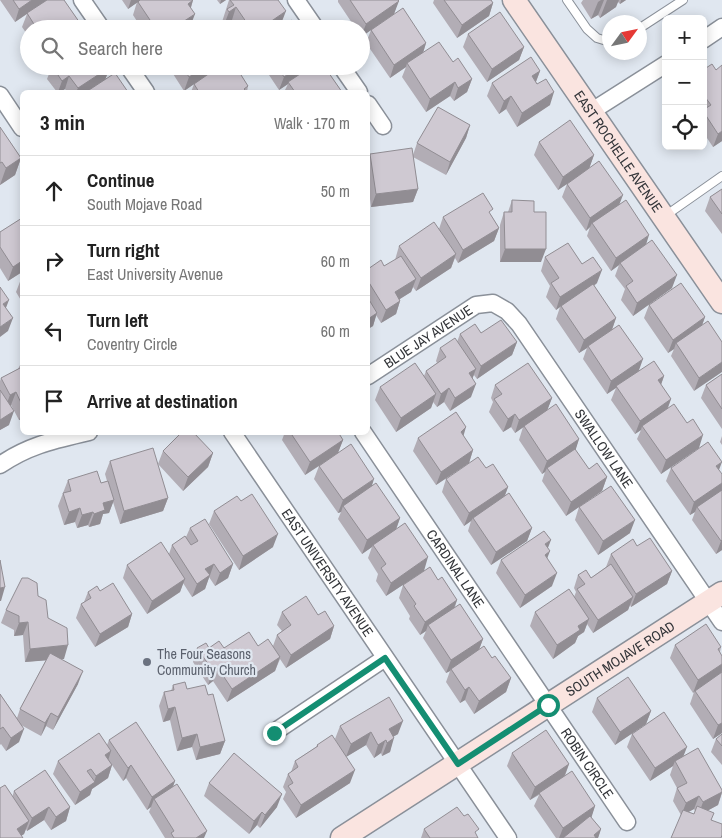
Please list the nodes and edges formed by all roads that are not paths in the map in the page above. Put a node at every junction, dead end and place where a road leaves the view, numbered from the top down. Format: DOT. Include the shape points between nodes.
graph roads {
  1 [pos="82,0"];
  2 [pos="296,0"];
  3 [pos="514,0"];
  4 [pos="567,0"];
  5 [pos="683,0"];
  6 [pos="96,20"];
  7 [pos="310,20"];
  8 [pos="647,23"];
  9 [pos="722,27"];
  10 [pos="707,37"];
  11 [pos="602,40"];
  12 [pos="662,67"];
  13 [pos="134,75"];
  14 [pos="347,75"];
  15 [pos="145,90"];
  16 [pos="358,90"];
  17 [pos="0,96"];
  18 [pos="370,107"];
  19 [pos="592,112"];
  20 [pos="20,125"];
  21 [pos="383,126"];
  22 [pos="722,176"];
  23 [pos="663,217"];
  24 [pos="722,302"];
  25 [pos="493,303"];
  26 [pos="370,375"];
  27 [pos="76,435"];
  28 [pos="234,435"];
  29 [pos="365,435"];
  30 [pos="0,465"];
  31 [pos="715,597"];
  32 [pos="722,622"];
  33 [pos="385,658"];
  34 [pos="548,705"];
  35 [pos="274,733"];
  36 [pos="458,764"];
  37 [pos="627,822"];
  38 [pos="342,838"];
  39 [pos="508,838"];
  1 -- 6 [label="street"];
  2 -- 7 [label="street"];
  3 -- 19 [label="street, EAST ROCHELLE AVENUE"];
  4 -- 11 [label="lane" via="587,29"];
  5 -- 8 [label="lane"];
  9 -- 10 [label="street"];
  12 -- 19 [label="street"];
  13 -- 15 [label="street"];
  14 -- 16 [label="street"];
  17 -- 20 [label="street"];
  18 -- 21 [label="street"];
  19 -- 23 [label="street, EAST ROCHELLE AVENUE"];
  22 -- 23 [label="lane"];
  23 -- 24 [label="street, EAST ROCHELLE AVENUE"];
  25 -- 26 [label="street, BLUE JAY AVENUE" via="476,305"];
  25 -- 31 [label="street, SWALLOW LANE" via="507,311 519,324"];
  27 -- 30 [label="street" via="16,454"];
  28 -- 33 [label="street, EAST UNIVERSITY AVENUE"];
  29 -- 34 [label="street, CARDINAL LANE"];
  31 -- 32 [label="street, SWALLOW LANE"];
  31 -- 34 [label="street, SOUTH MOJAVE ROAD"];
  33 -- 35 [label="street"];
  33 -- 36 [label="street, EAST UNIVERSITY AVENUE"];
  34 -- 36 [label="street, SOUTH MOJAVE ROAD"];
  34 -- 37 [label="street, ROBIN CIRCLE"];
  36 -- 38 [label="street, SOUTH MOJAVE ROAD"];
  36 -- 39 [label="street, EAST UNIVERSITY AVENUE"];
}
